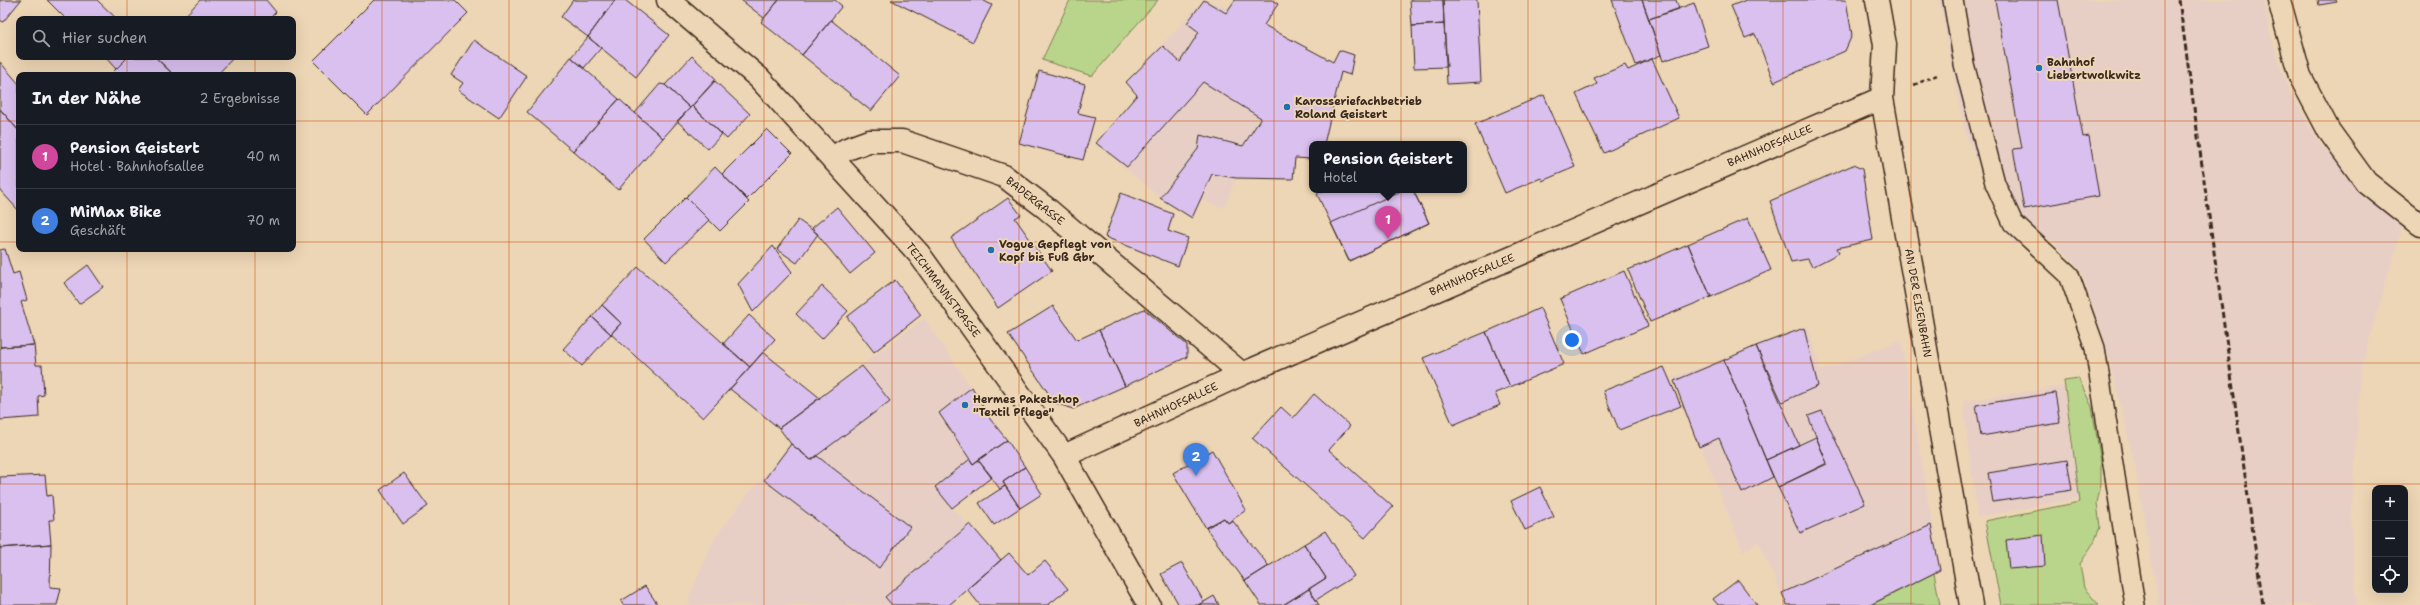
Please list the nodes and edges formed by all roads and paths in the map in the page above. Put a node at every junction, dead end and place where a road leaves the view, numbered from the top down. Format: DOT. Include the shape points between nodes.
graph roads {
  1 [pos="668,0"];
  2 [pos="1877,0"];
  3 [pos="1953,0"];
  4 [pos="2279,0"];
  5 [pos="1964,64"];
  6 [pos="1910,87"];
  7 [pos="1882,98"];
  8 [pos="832,158"];
  9 [pos="2420,225"];
  10 [pos="1242,374"];
  11 [pos="1064,456"];
  12 [pos="1149,605"];
  13 [pos="1971,605"];
  14 [pos="2135,605"];
  1 -- 8 [label="street, TEICHMANNSTRASSE" via="759,78"];
  2 -- 7 [label="street, AN DER EISENBAHN" via="1885,45"];
  3 -- 5 [label="lane"];
  4 -- 9 [label="street" via="2300,76 2329,131 2366,182"];
  5 -- 6 [label="path"];
  5 -- 14 [label="lane" via="1995,183 2013,223 2069,275 2095,348"];
  7 -- 10 [label="street, BAHNHOFSALLEE"];
  7 -- 13 [label="street, AN DER EISENBAHN"];
  8 -- 10 [label="street, BADERGASSE" via="869,141 902,141 1004,176 1046,208"];
  8 -- 11 [label="street, TEICHMANNSTRASSE" via="919,254"];
  10 -- 11 [label="street, BAHNHOFSALLEE"];
  11 -- 12 [label="street, TEICHMANNSTRASSE"];
}
